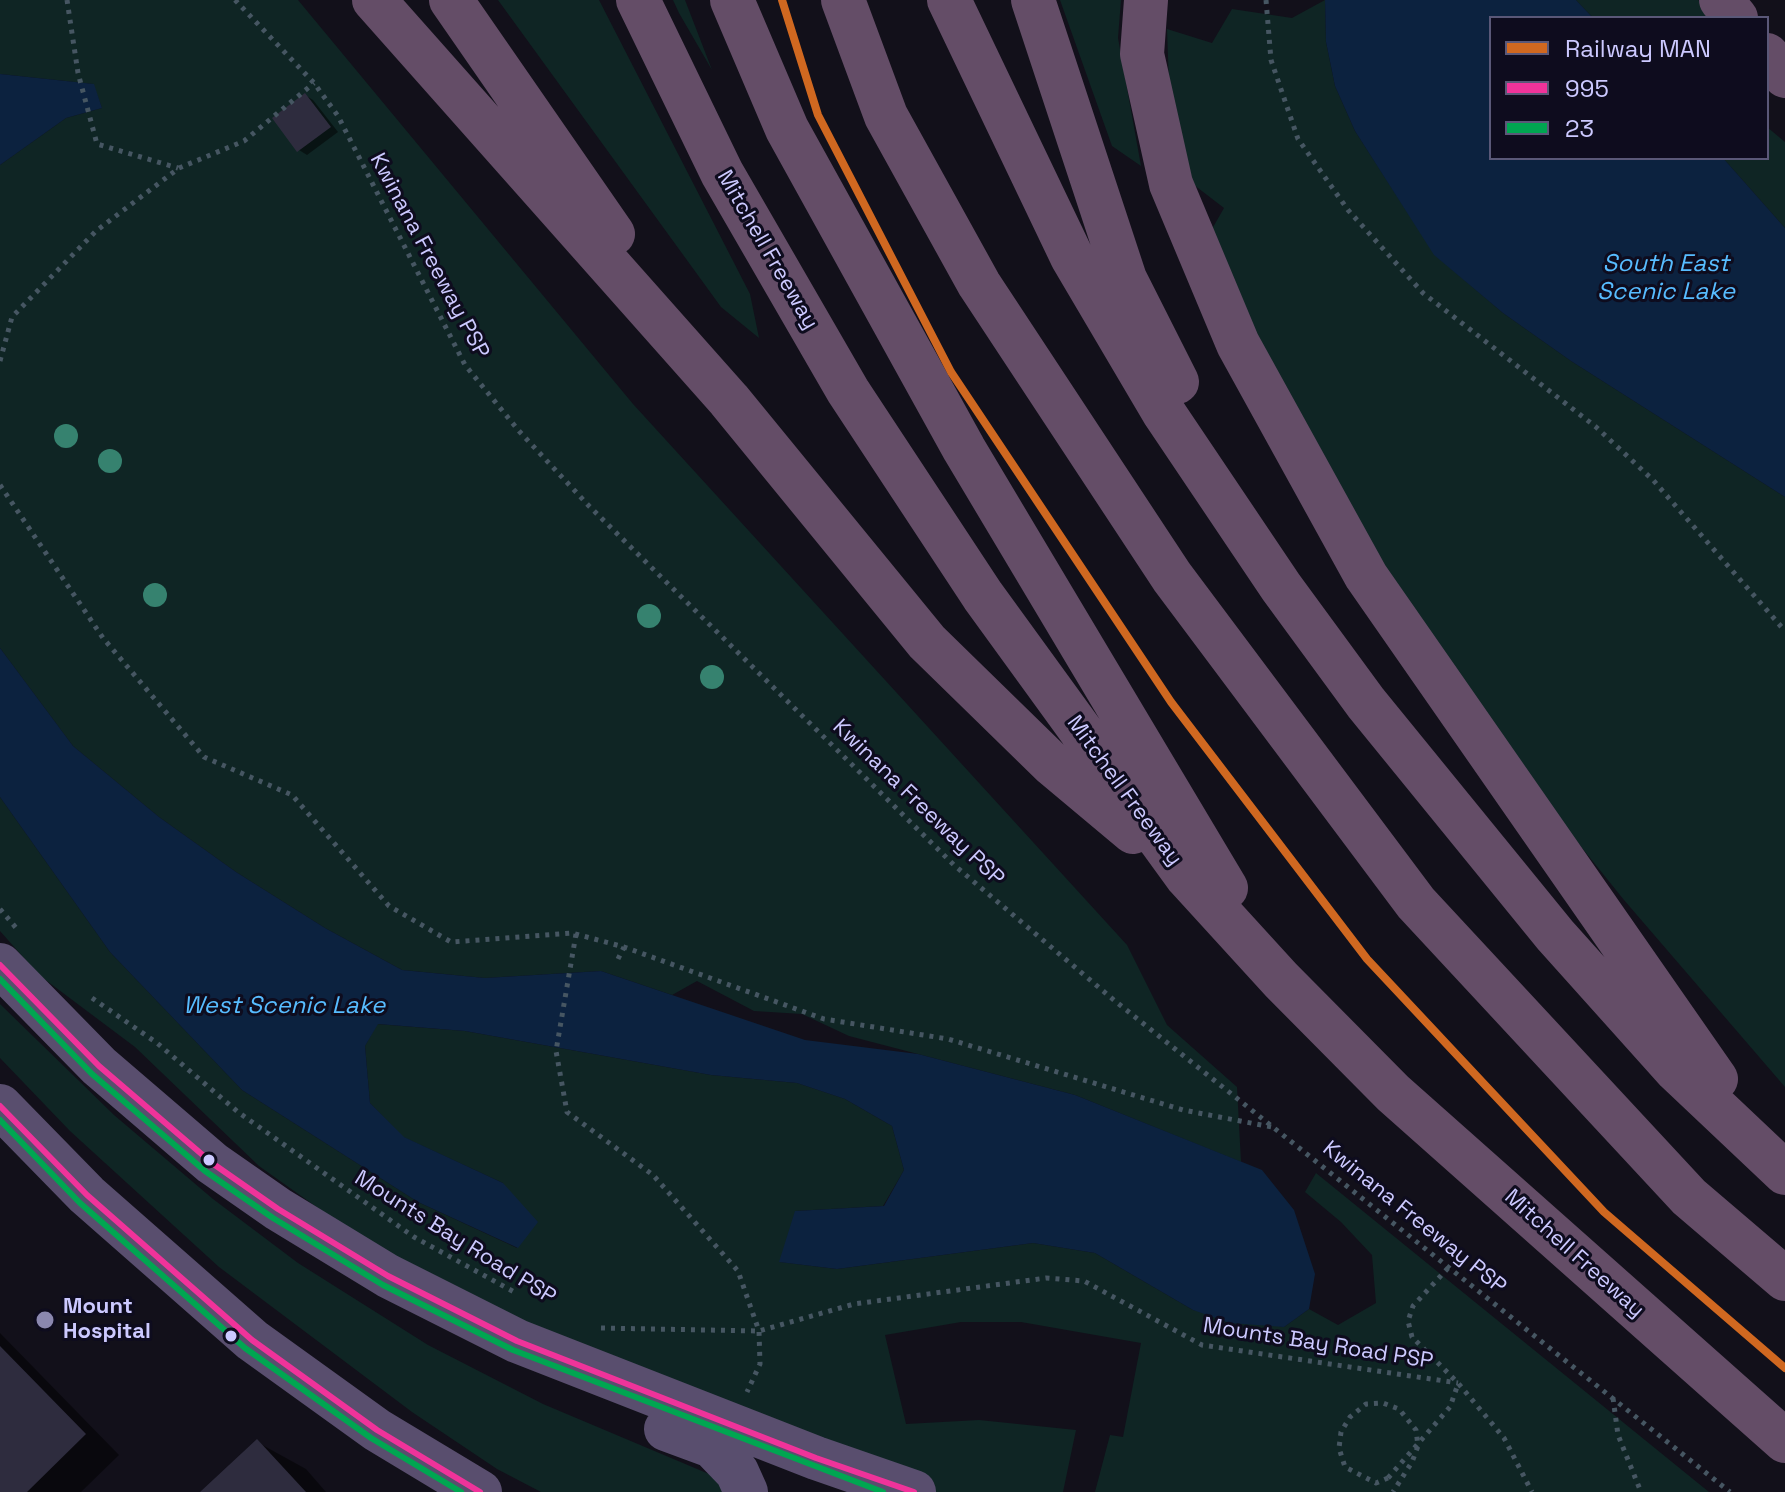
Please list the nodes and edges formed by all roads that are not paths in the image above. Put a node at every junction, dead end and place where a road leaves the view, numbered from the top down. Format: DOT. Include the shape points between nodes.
graph roads {
  1 [pos="374,0"];
  2 [pos="451,0"];
  3 [pos="638,0"];
  4 [pos="732,0"];
  5 [pos="843,0"];
  6 [pos="949,0"];
  7 [pos="1033,0"];
  8 [pos="1146,0"];
  9 [pos="1721,0"];
  10 [pos="1734,16"];
  11 [pos="1769,57"];
  12 [pos="1785,76"];
  13 [pos="729,400"];
  14 [pos="1281,587"];
  15 [pos="1187,877"];
  16 [pos="9,948"];
  17 [pos="1281,980"];
  18 [pos="0,1106"];
  19 [pos="1781,1169"];
  20 [pos="1785,1279"];
  21 [pos="618,1381"];
  22 [pos="1785,1441"];
  23 [pos="480,1492"];
  24 [pos="746,1492"];
  25 [pos="914,1492"];
  1 -- 13 [label="highway"];
  2 -- 13 [label="highway"];
  3 -- 15 [label="highway, Mitchell Freeway" via="722,173 848,391 983,596"];
  4 -- 17 [label="highway" via="787,129 957,435"];
  5 -- 20 [label="highway" via="886,116 979,284 1172,577 1416,903 1689,1197"];
  6 -- 14 [label="highway" via="1072,257 1164,413"];
  7 -- 14 [label="highway" via="1125,279"];
  8 -- 19 [label="highway" via="1142,54 1171,184 1238,344 1292,445 1366,576 1436,681"];
  9 -- 10 [label="highway"];
  11 -- 12 [label="highway"];
  13 -- 15 [label="highway" via="927,642 1053,765"];
  14 -- 19 [label="highway" via="1366,703 1555,935 1676,1070"];
  15 -- 17 [label="highway, Mitchell Freeway"];
  16 -- 21 [label="main road" via="99,1066 212,1163 388,1276 517,1341"];
  17 -- 22 [label="highway, Mitchell Freeway" via="1393,1093"];
  18 -- 23 [label="main road" via="87,1195 252,1340 377,1430"];
  21 -- 24 [label="main road" via="631,1407 649,1422 712,1446 737,1472"];
  21 -- 25 [label="main road"];
}
